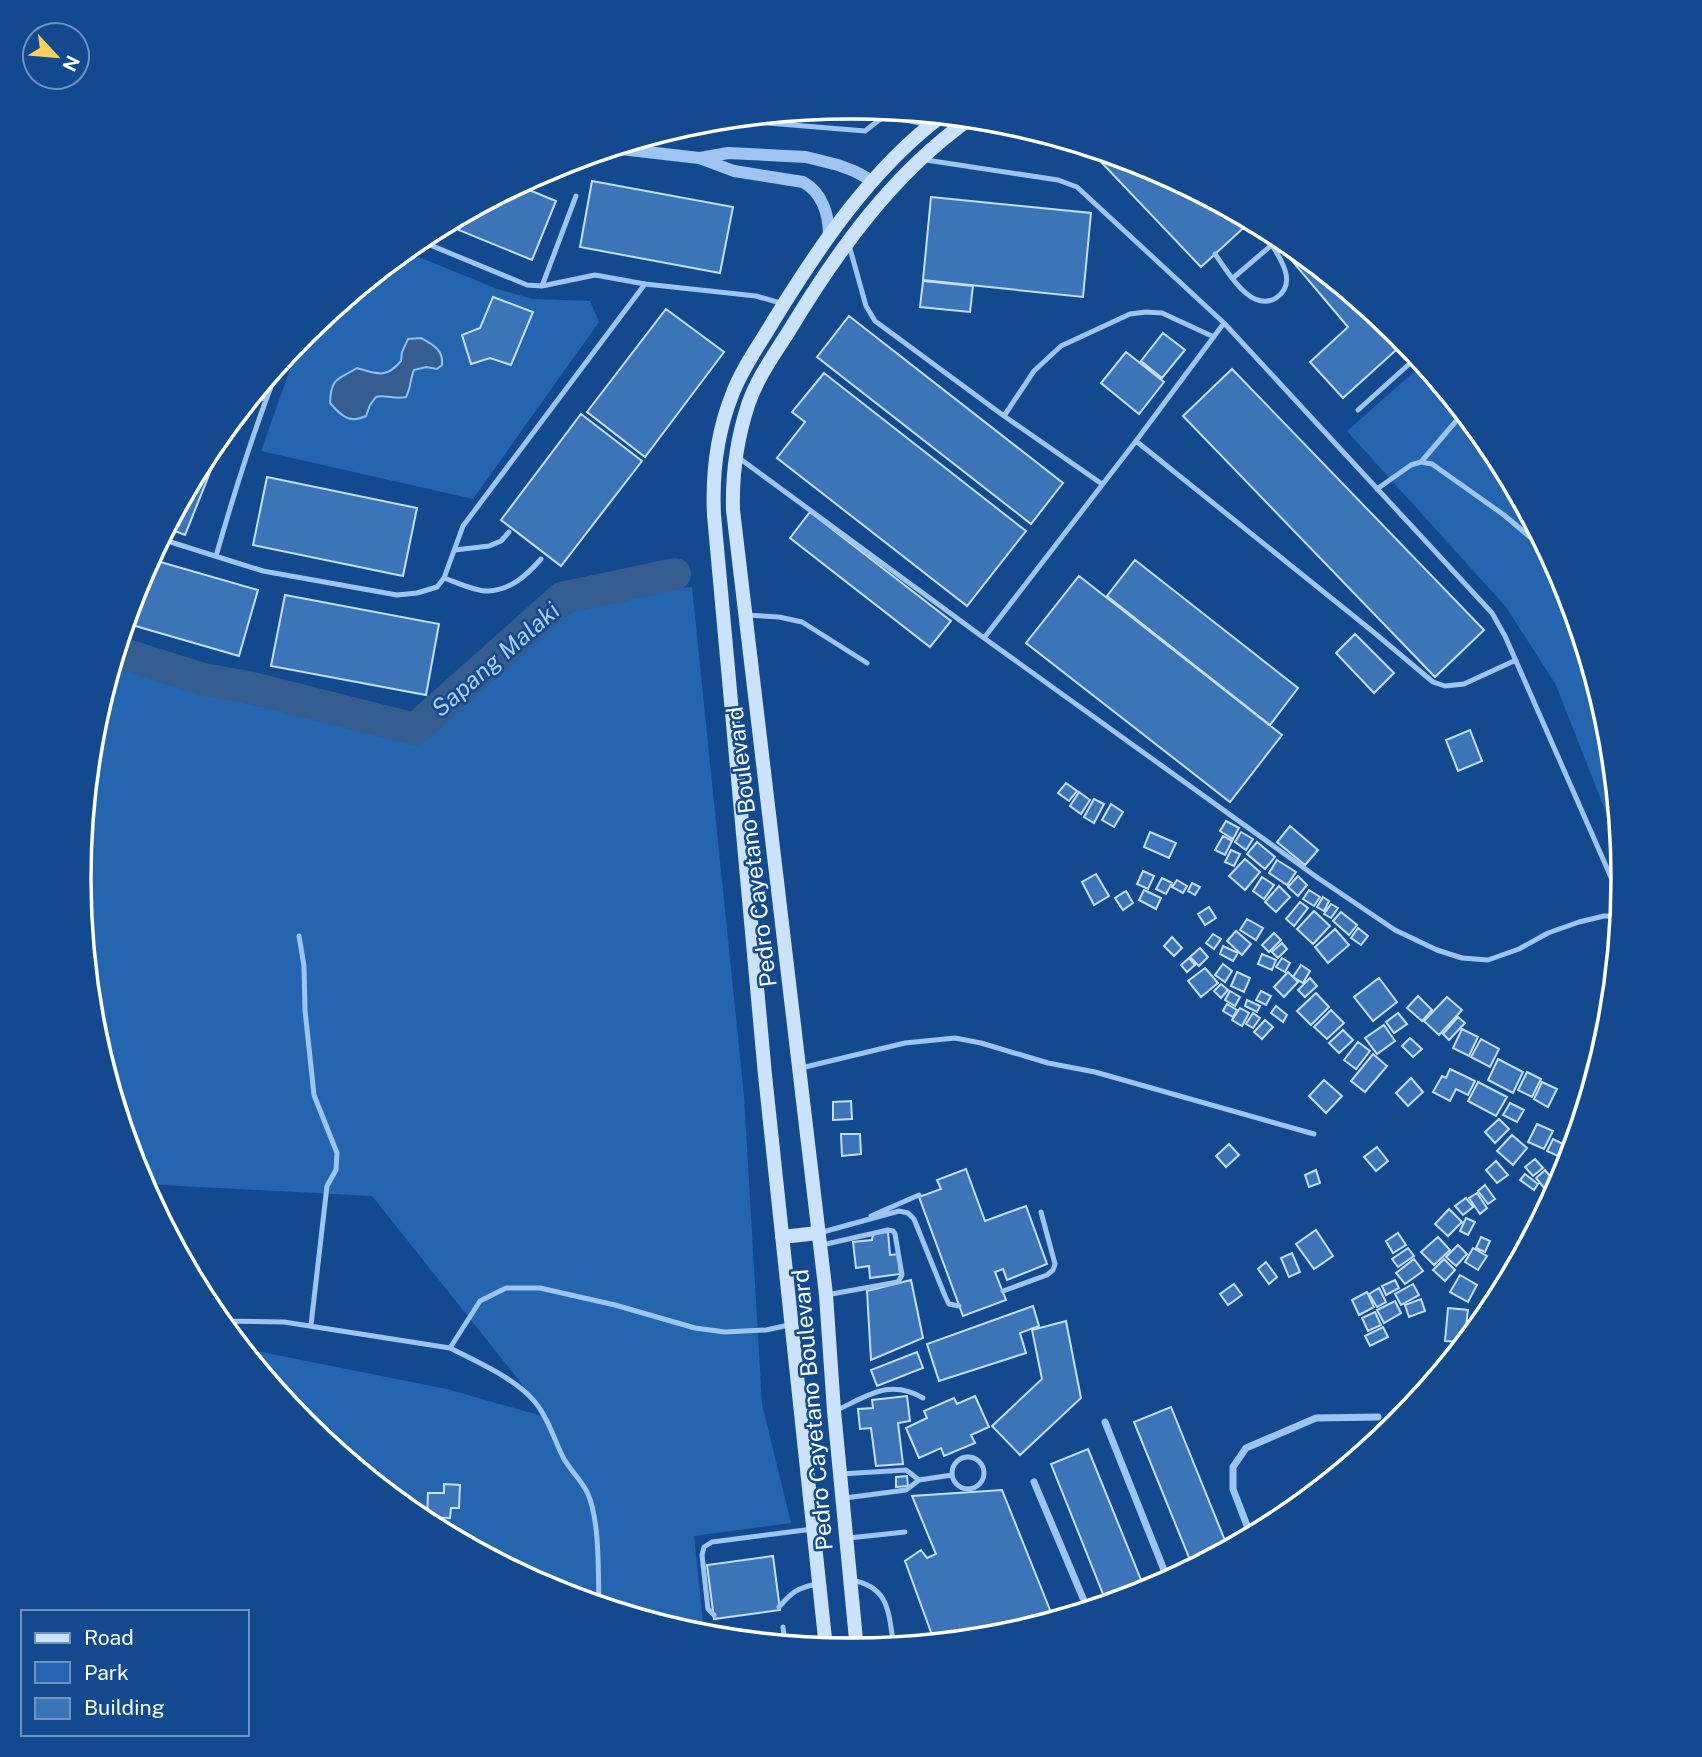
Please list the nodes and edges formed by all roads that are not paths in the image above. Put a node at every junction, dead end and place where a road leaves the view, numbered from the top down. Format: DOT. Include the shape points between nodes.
graph roads {
  1 [pos="880,119"];
  2 [pos="917,122"];
  3 [pos="770,123"];
  4 [pos="933,123"];
  5 [pos="929,126"];
  6 [pos="960,127"];
  7 [pos="633,151"];
  8 [pos="699,159"];
  9 [pos="919,159"];
  10 [pos="873,181"];
  11 [pos="576,196"];
  12 [pos="829,237"];
  13 [pos="848,241"];
  14 [pos="431,246"];
  15 [pos="1271,246"];
  16 [pos="1273,247"];
  17 [pos="1215,254"];
  18 [pos="1233,278"];
  19 [pos="645,284"];
  20 [pos="542,286"];
  21 [pos="784,304"];
  22 [pos="1224,323"];
  23 [pos="1214,337"];
  24 [pos="1409,364"];
  25 [pos="270,389"];
  26 [pos="262,398"];
  27 [pos="266,400"];
  28 [pos="1358,410"];
  29 [pos="1004,416"];
  30 [pos="1457,420"];
  31 [pos="1136,442"];
  32 [pos="736,456"];
  33 [pos="1421,462"];
  34 [pos="1102,485"];
  35 [pos="1377,489"];
  36 [pos="509,532"];
  37 [pos="1531,537"];
  38 [pos="169,542"];
  39 [pos="454,550"];
  40 [pos="216,556"];
  41 [pos="541,559"];
  42 [pos="444,578"];
  43 [pos="746,615"];
  44 [pos="984,638"];
  45 [pos="1516,660"];
  46 [pos="867,663"];
  47 [pos="1611,877"];
  48 [pos="1609,916"];
  49 [pos="299,936"];
  50 [pos="800,1068"];
  51 [pos="1314,1133"];
  52 [pos="919,1195"];
  53 [pos="1041,1212"];
  54 [pos="853,1223"];
  55 [pos="782,1237"];
  56 [pos="818,1239"];
  57 [pos="1003,1291"];
  58 [pos="826,1295"];
  59 [pos="960,1307"];
  60 [pos="234,1321"];
  61 [pos="311,1325"];
  62 [pos="791,1325"];
  63 [pos="450,1348"];
  64 [pos="923,1398"];
  65 [pos="834,1411"];
  66 [pos="1378,1417"];
  67 [pos="1105,1422"];
  68 [pos="840,1474"];
  69 [pos="952,1475"];
  70 [pos="919,1480"];
  71 [pos="1034,1482"];
  72 [pos="843,1498"];
  73 [pos="1247,1526"];
  74 [pos="813,1529"];
  75 [pos="905,1532"];
  76 [pos="847,1538"];
  77 [pos="1164,1571"];
  78 [pos="851,1580"];
  79 [pos="820,1583"];
  80 [pos="599,1595"];
  81 [pos="1084,1601"];
  82 [pos="779,1607"];
  83 [pos="714,1615"];
  84 [pos="783,1627"];
  85 [pos="784,1635"];
  86 [pos="825,1637"];
  87 [pos="892,1637"];
  88 [pos="857,1638"];
  1 -- 3 [label="lane" via="865,131"];
  2 -- 5 [label="lane"];
  4 -- 5 [label="main road, Pedro Cayetano Boulevard"];
  5 -- 10 [label="main road, Pedro Cayetano Boulevard"];
  6 -- 9 [label="main road, Pedro Cayetano Boulevard"];
  7 -- 8 [label="street"];
  8 -- 10 [label="street" via="728,153 806,157"];
  8 -- 12 [label="street" via="811,186 823,203"];
  9 -- 13 [label="main road, Pedro Cayetano Boulevard"];
  9 -- 22 [label="lane" via="1058,180 1077,187"];
  10 -- 12 [label="main road, Pedro Cayetano Boulevard"];
  11 -- 20 [label="lane"];
  12 -- 21 [label="main road, Pedro Cayetano Boulevard"];
  13 -- 29 [label="lane" via="866,306 875,321"];
  13 -- 32 [label="main road, Pedro Cayetano Boulevard" via="761,376"];
  14 -- 20 [label="lane" via="504,277"];
  15 -- 18 [label="lane"];
  16 -- 18 [label="lane" via="1287,275 1287,286 1279,296 1269,302 1256,300"];
  17 -- 18 [label="lane"];
  19 -- 20 [label="lane" via="596,275"];
  19 -- 21 [label="lane" via="756,296"];
  19 -- 39 [label="lane" via="463,526"];
  21 -- 55 [label="main road, Pedro Cayetano Boulevard" via="733,393 719,442 713,492"];
  22 -- 23 [label="lane"];
  22 -- 35 [label="lane"];
  23 -- 29 [label="lane" via="1162,313 1130,314 1061,346 1034,371"];
  23 -- 31 [label="lane"];
  24 -- 28 [label="lane"];
  25 -- 27 [label="lane"];
  26 -- 27 [label="lane"];
  27 -- 40 [label="lane"];
  29 -- 34 [label="lane"];
  30 -- 33 [label="lane"];
  31 -- 34 [label="lane"];
  31 -- 45 [label="lane" via="1433,682 1464,684"];
  32 -- 43 [label="main road, Pedro Cayetano Boulevard" via="733,510"];
  32 -- 44 [label="lane"];
  33 -- 35 [label="lane" via="1411,464"];
  33 -- 37 [label="lane" via="1432,464"];
  34 -- 44 [label="lane"];
  35 -- 45 [label="lane" via="1492,613"];
  36 -- 39 [label="lane" via="489,546"];
  38 -- 40 [label="lane"];
  39 -- 42 [label="lane"];
  40 -- 42 [label="lane" via="263,570 397,595 438,587"];
  41 -- 42 [label="lane" via="513,584 487,592"];
  43 -- 46 [label="lane" via="802,622"];
  43 -- 50 [label="main road, Pedro Cayetano Boulevard"];
  44 -- 48 [label="lane" via="1318,878 1395,930 1437,950 1488,960 1548,933"];
  45 -- 47 [label="lane"];
  49 -- 61 [label="lane" via="314,1095 337,1153 336,1170 327,1186"];
  50 -- 51 [label="lane" via="905,1043 954,1038"];
  50 -- 56 [label="main road, Pedro Cayetano Boulevard"];
  52 -- 54 [label="lane"];
  53 -- 57 [label="lane" via="1053,1270"];
  54 -- 56 [label="lane"];
  54 -- 59 [label="lane" via="908,1213 949,1304"];
  55 -- 56 [label="main road"];
  55 -- 62 [label="main road, Pedro Cayetano Boulevard"];
  56 -- 58 [label="main road, Pedro Cayetano Boulevard"];
  56 -- 58 [label="lane" via="892,1231 902,1275 898,1282"];
  58 -- 65 [label="main road, Pedro Cayetano Boulevard"];
  60 -- 61 [label="lane"];
  61 -- 63 [label="lane"];
  62 -- 63 [label="lane" via="725,1332 540,1288 506,1288 480,1301"];
  62 -- 74 [label="main road, Pedro Cayetano Boulevard"];
  63 -- 80 [label="lane" via="506,1377 535,1401 587,1494 593,1513"];
  64 -- 65 [label="lane" via="896,1388"];
  65 -- 68 [label="main road, Pedro Cayetano Boulevard"];
  66 -- 73 [label="street" via="1316,1418 1246,1448 1233,1467 1233,1489"];
  67 -- 77 [label="street"];
  68 -- 70 [label="lane" via="906,1470"];
  68 -- 72 [label="main road, Pedro Cayetano Boulevard"];
  69 -- 69 [label="lane" via="955,1464 964,1458 975,1459 983,1471 978,1485 969,1489 956,1484"];
  69 -- 70 [label="lane"];
  70 -- 72 [label="lane" via="906,1490"];
  71 -- 81 [label="street"];
  72 -- 76 [label="main road, Pedro Cayetano Boulevard"];
  74 -- 79 [label="main road, Pedro Cayetano Boulevard"];
  74 -- 83 [label="lane" via="712,1542 704,1547 708,1609"];
  75 -- 76 [label="lane"];
  76 -- 78 [label="main road, Pedro Cayetano Boulevard"];
  78 -- 87 [label="lane" via="876,1589 885,1601"];
  78 -- 88 [label="main road, Pedro Cayetano Boulevard"];
  79 -- 82 [label="lane" via="794,1590"];
  79 -- 86 [label="main road, Pedro Cayetano Boulevard"];
  84 -- 85 [label="lane"];
}
